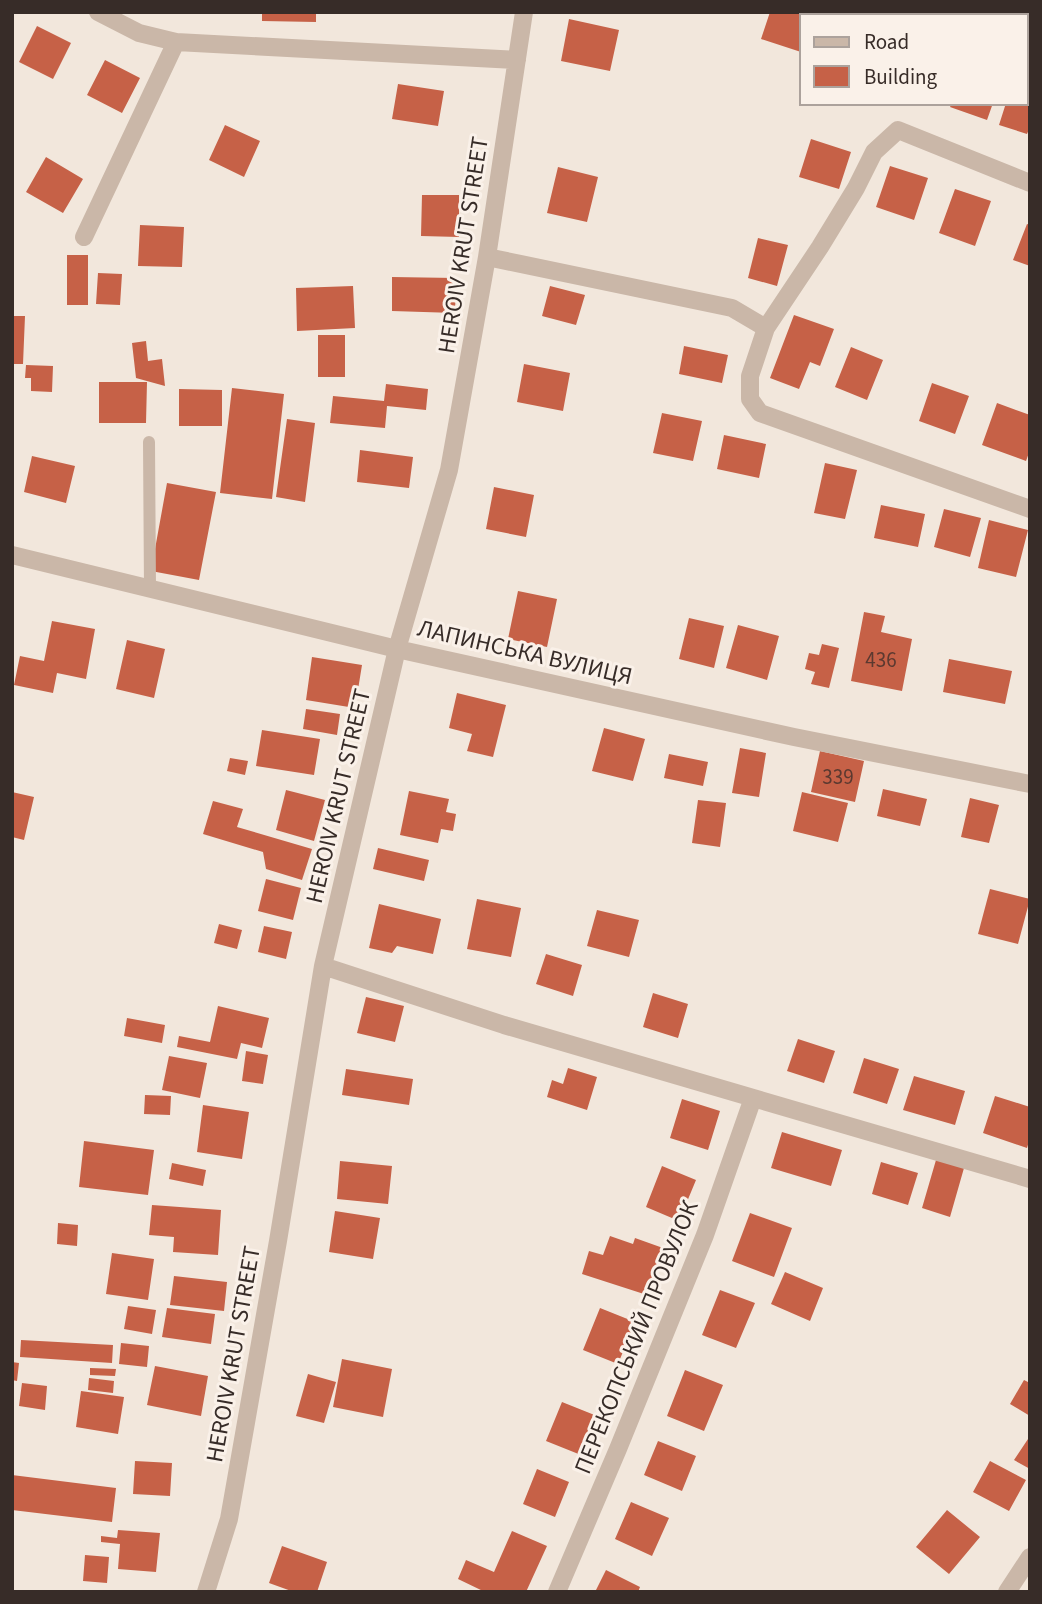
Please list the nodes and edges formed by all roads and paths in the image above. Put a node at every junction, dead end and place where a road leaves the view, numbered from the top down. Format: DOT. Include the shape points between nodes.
graph roads {
  1 [pos="98,12"];
  2 [pos="524,12"];
  3 [pos="176,42"];
  4 [pos="517,60"];
  5 [pos="1030,183"];
  6 [pos="84,237"];
  7 [pos="487,257"];
  8 [pos="766,328"];
  9 [pos="149,442"];
  10 [pos="1030,509"];
  11 [pos="12,555"];
  12 [pos="150,589"];
  13 [pos="397,649"];
  14 [pos="1030,784"];
  15 [pos="323,966"];
  16 [pos="752,1098"];
  17 [pos="1030,1179"];
  18 [pos="1030,1558"];
  19 [pos="206,1592"];
  20 [pos="557,1592"];
  21 [pos="1007,1592"];
  1 -- 3 [label="street" via="139,33"];
  2 -- 4 [label="street, HEROIV KRUT STREET"];
  3 -- 4 [label="street"];
  3 -- 6 [label="street"];
  4 -- 7 [label="street, HEROIV KRUT STREET"];
  5 -- 8 [label="street" via="898,130 874,152 820,247"];
  7 -- 8 [label="street" via="732,307"];
  7 -- 13 [label="street, HEROIV KRUT STREET" via="449,470"];
  8 -- 10 [label="street" via="750,376 750,399 760,413"];
  9 -- 12 [label="lane"];
  11 -- 12 [label="street, ЛАПИНСЬКА ВУЛИЦЯ"];
  12 -- 13 [label="street, ЛАПИНСЬКА ВУЛИЦЯ"];
  13 -- 14 [label="street, ЛАПИНСЬКА ВУЛИЦЯ"];
  13 -- 15 [label="street, HEROIV KRUT STREET"];
  15 -- 16 [label="street" via="504,1026"];
  15 -- 19 [label="street, HEROIV KRUT STREET" via="229,1519"];
  16 -- 17 [label="street"];
  16 -- 20 [label="street, ПЕРЕКОПСЬКИЙ ПРОВУЛОК" via="705,1235"];
  18 -- 21 [label="street"];
}
